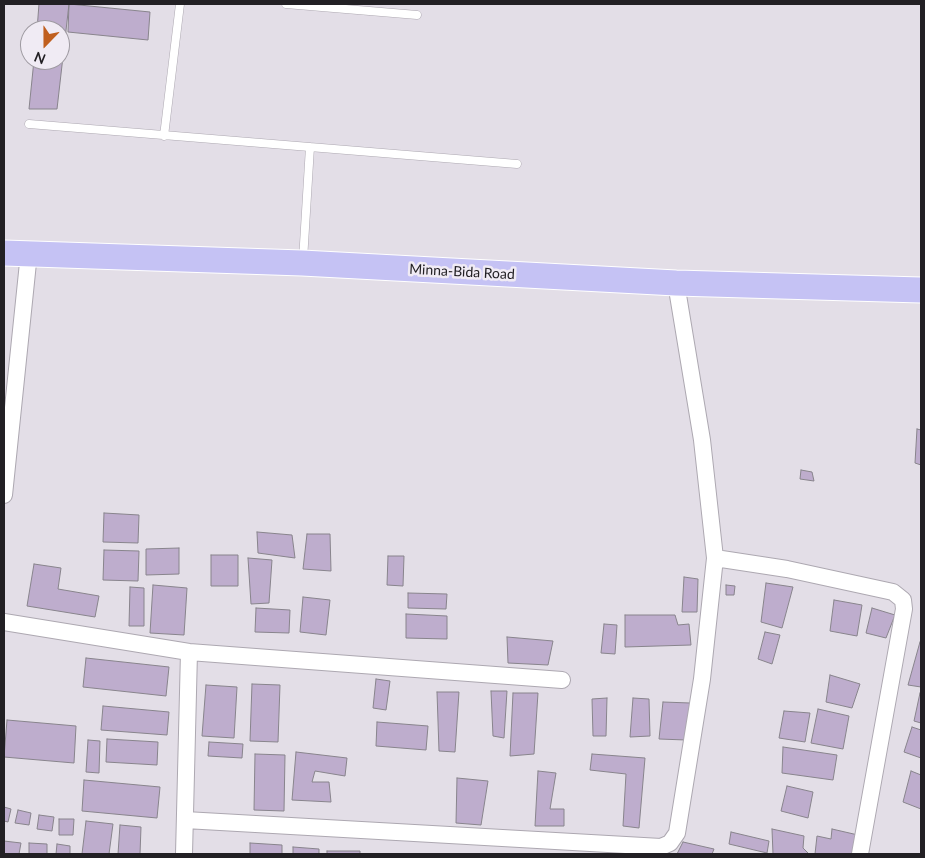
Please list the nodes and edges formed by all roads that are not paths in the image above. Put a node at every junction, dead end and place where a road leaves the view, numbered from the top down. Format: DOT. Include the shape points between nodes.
graph roads {
  1 [pos="180,4"];
  2 [pos="286,4"];
  3 [pos="340,6"];
  4 [pos="417,15"];
  5 [pos="28,124"];
  6 [pos="164,136"];
  7 [pos="310,147"];
  8 [pos="517,164"];
  9 [pos="4,252"];
  10 [pos="29,253"];
  11 [pos="302,263"];
  12 [pos="676,283"];
  13 [pos="921,290"];
  14 [pos="4,495"];
  15 [pos="715,558"];
  16 [pos="4,622"];
  17 [pos="189,652"];
  18 [pos="562,680"];
  19 [pos="185,820"];
  20 [pos="184,854"];
  21 [pos="860,854"];
  1 -- 6 [label="lane"];
  2 -- 3 [label="lane"];
  3 -- 4 [label="lane"];
  5 -- 6 [label="lane"];
  6 -- 7 [label="lane"];
  7 -- 8 [label="lane"];
  7 -- 11 [label="lane"];
  9 -- 10 [label="main road, Minna-Bida Road"];
  10 -- 11 [label="main road, Minna-Bida Road"];
  10 -- 14 [label="street"];
  11 -- 12 [label="main road, Minna-Bida Road"];
  12 -- 13 [label="main road, Minna-Bida Road"];
  12 -- 15 [label="street" via="702,440"];
  15 -- 19 [label="street" via="699,698 677,833 670,843 661,847"];
  15 -- 21 [label="street" via="788,569 893,592 903,600"];
  16 -- 17 [label="street"];
  17 -- 18 [label="street"];
  17 -- 19 [label="street"];
  19 -- 20 [label="street"];
}
